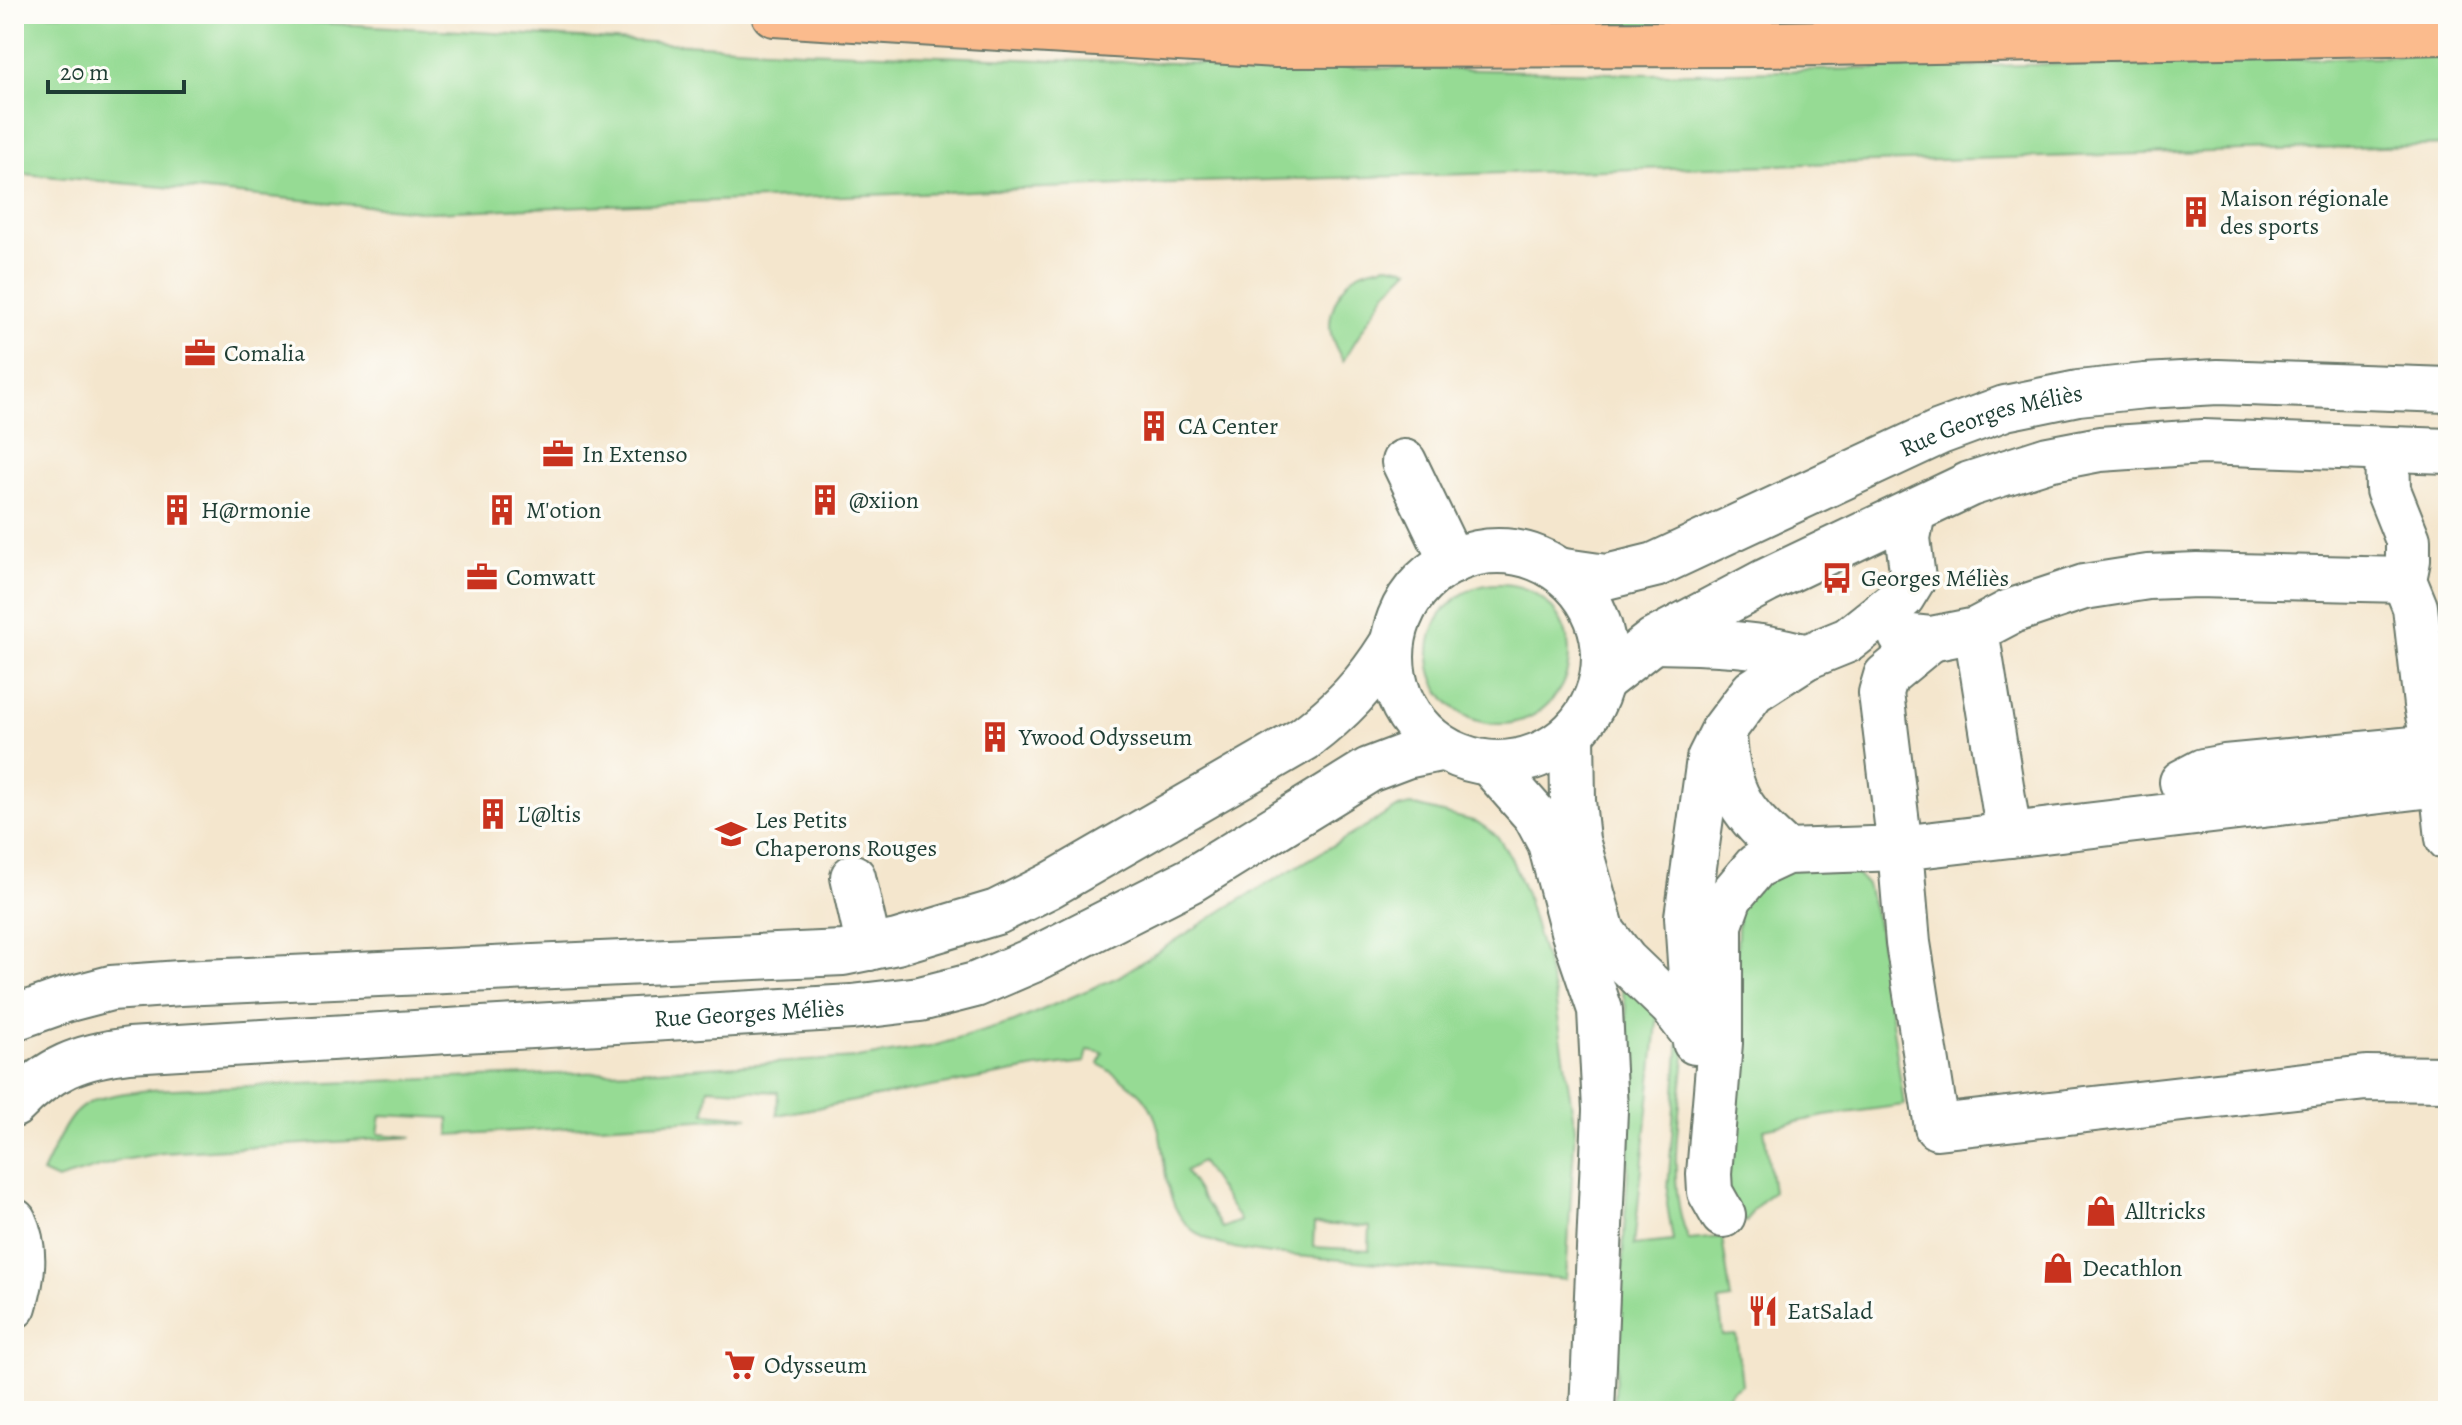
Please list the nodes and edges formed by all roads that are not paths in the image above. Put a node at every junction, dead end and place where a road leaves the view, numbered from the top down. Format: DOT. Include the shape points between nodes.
graph roads {
  1 [pos="774,14"];
  2 [pos="2448,32"];
  3 [pos="2448,390"];
  4 [pos="2387,450"];
  5 [pos="2448,451"];
  6 [pos="1404,462"];
  7 [pos="1913,512"];
  8 [pos="1452,562"];
  9 [pos="1564,571"];
  10 [pos="2404,580"];
  11 [pos="1976,630"];
  12 [pos="1931,639"];
  13 [pos="1848,640"];
  14 [pos="1653,641"];
  15 [pos="1391,645"];
  16 [pos="1806,657"];
  17 [pos="1603,680"];
  18 [pos="1723,731"];
  19 [pos="1572,734"];
  20 [pos="1440,749"];
  21 [pos="1489,763"];
  22 [pos="2441,771"];
  23 [pos="2182,782"];
  24 [pos="2009,835"];
  25 [pos="2448,838"];
  26 [pos="1900,848"];
  27 [pos="1786,852"];
  28 [pos="853,877"];
  29 [pos="869,948"];
  30 [pos="14,1018"];
  31 [pos="1695,1036"];
  32 [pos="2448,1079"];
  33 [pos="14,1105"];
  34 [pos="14,1221"];
  35 [pos="14,1306"];
  36 [pos="1592,1411"];
  1 -- 2 [label="main road" via="1276,45 1762,44"];
  3 -- 9 [label="street, Rue Georges Méliès" via="2218,382 2091,392 2019,405 1940,432 1655,565 1606,577"];
  4 -- 5 [label="street"];
  4 -- 7 [label="street" via="2203,442 2100,449 1970,484"];
  4 -- 10 [label="street" via="2388,490 2408,540"];
  6 -- 8 [label="street"];
  7 -- 13 [label="street" via="1908,538 1913,579 1902,597"];
  7 -- 14 [label="street"];
  8 -- 9 [label="street" via="1478,551 1523,552"];
  8 -- 15 [label="street" via="1436,569 1405,602"];
  9 -- 17 [label="street" via="1591,602 1600,627"];
  10 -- 11 [label="street" via="2148,577 2084,587 2012,611"];
  10 -- 22 [label="street" via="2415,607"];
  11 -- 12 [label="street"];
  11 -- 24 [label="street"];
  12 -- 13 [label="street"];
  12 -- 26 [label="street" via="1886,676 1881,693"];
  13 -- 16 [label="street"];
  14 -- 16 [label="street" via="1728,643"];
  14 -- 17 [label="street"];
  15 -- 20 [label="street" via="1394,682 1409,716"];
  15 -- 29 [label="street" via="1369,680 1304,739 997,912"];
  16 -- 18 [label="street" via="1753,691"];
  17 -- 19 [label="street" via="1592,709"];
  18 -- 27 [label="street" via="1732,792"];
  18 -- 31 [label="street" via="1709,759 1687,917"];
  19 -- 21 [label="street" via="1519,762"];
  19 -- 31 [label="street" via="1577,840 1603,932"];
  20 -- 21 [label="street"];
  20 -- 33 [label="street, Rue Georges Méliès" via="1369,770 1191,880 1084,936 975,985 920,999 129,1050 96,1054 53,1071"];
  21 -- 36 [label="street" via="1535,815 1550,843 1600,1010 1605,1110"];
  22 -- 23 [label="street" via="2225,767"];
  22 -- 24 [label="street"];
  22 -- 25 [label="street"];
  24 -- 26 [label="street"];
  26 -- 27 [label="street"];
  26 -- 32 [label="street" via="1908,943 1937,1127 2366,1078"];
  27 -- 31 [label="street" via="1756,866 1730,897 1720,925 1720,1043 1709,1174 1714,1223 1691,1211 1686,1194"];
  28 -- 29 [label="street"];
  29 -- 30 [label="street" via="111,988"];
  34 -- 35 [label="street" via="24,1262"];
}
